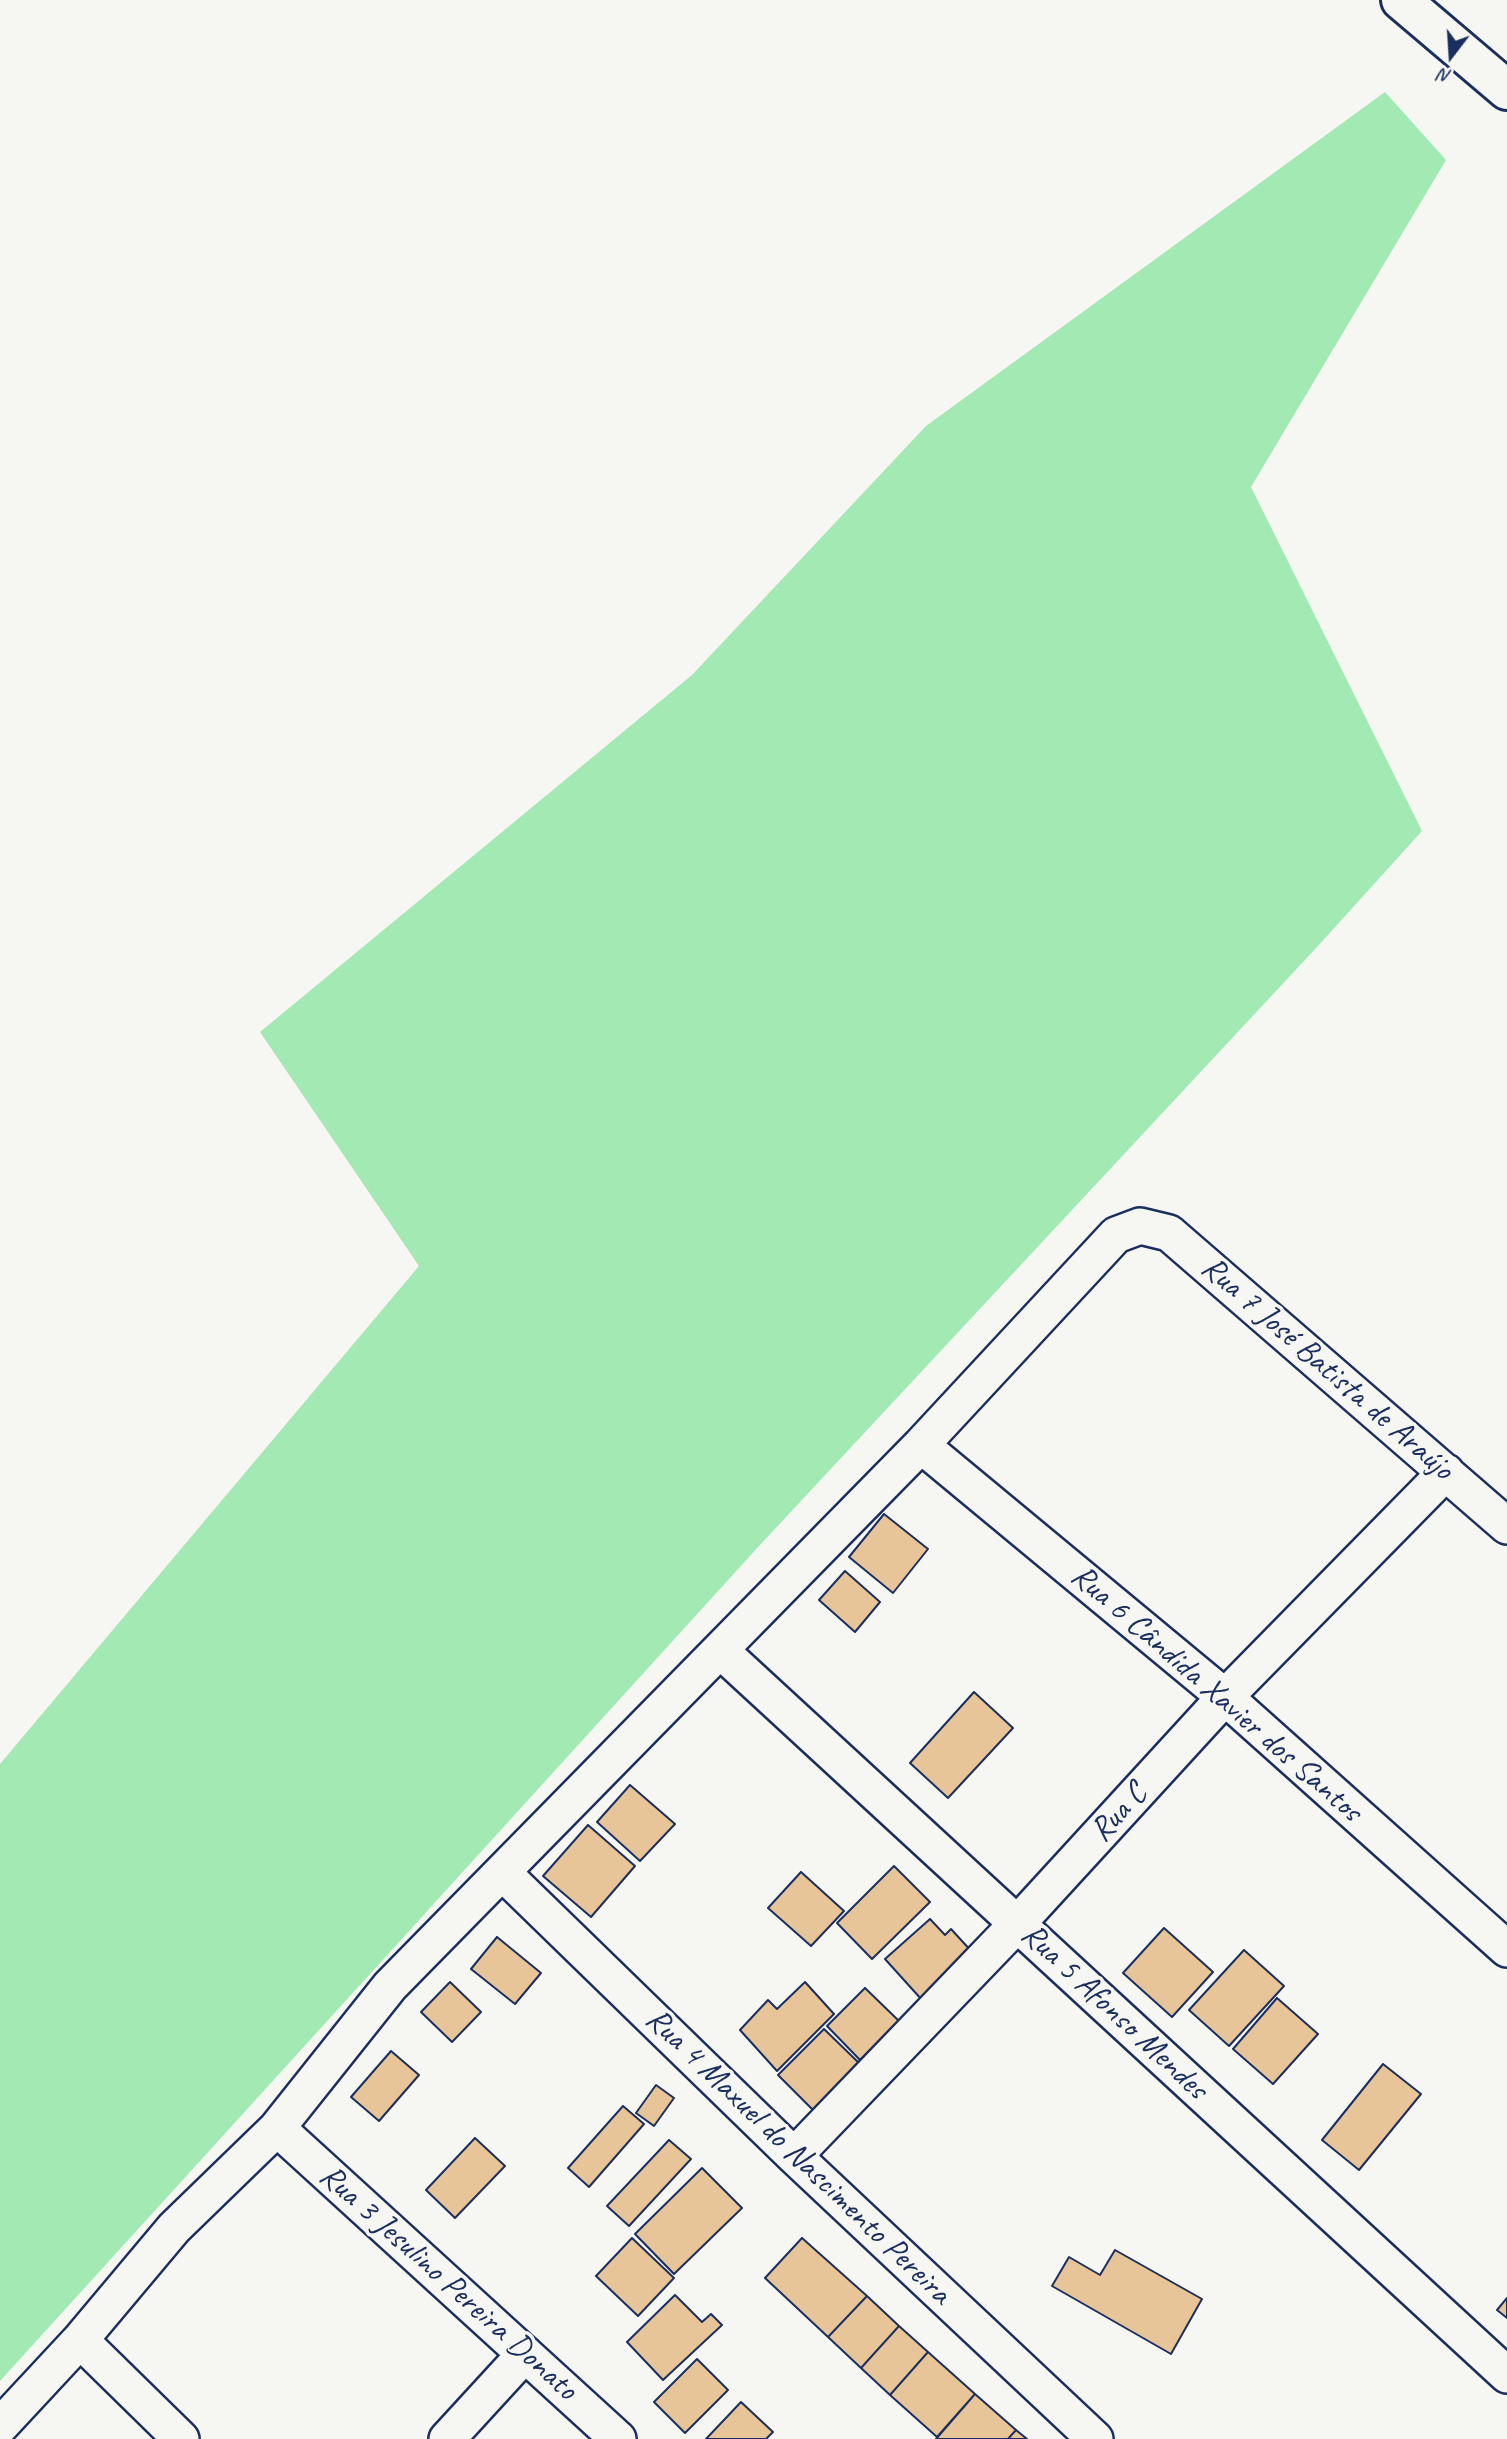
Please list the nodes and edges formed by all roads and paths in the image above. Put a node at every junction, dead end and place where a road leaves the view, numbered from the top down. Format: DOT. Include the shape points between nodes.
graph roads {
  1 [pos="1401,0"];
  2 [pos="1507,90"];
  3 [pos="921,1445"];
  4 [pos="1446,1472"];
  5 [pos="1507,1525"];
  6 [pos="721,1651"];
  7 [pos="1226,1697"];
  8 [pos="503,1873"];
  9 [pos="1018,1923"];
  10 [pos="1507,1949"];
  11 [pos="277,2128"];
  12 [pos="794,2156"];
  13 [pos="80,2340"];
  14 [pos="525,2354"];
  15 [pos="1507,2375"];
  16 [pos="0,2426"];
  17 [pos="181,2439"];
  18 [pos="447,2439"];
  19 [pos="618,2439"];
  20 [pos="1095,2439"];
  1 -- 2 [label="main road"];
  3 -- 4 [label="street, Rua 7 José Batista de Araújo" via="1116,1235 1140,1226 1168,1233"];
  3 -- 6 [label="street"];
  3 -- 7 [label="street, Rua 6 Cândida Xavier dos Santos"];
  4 -- 5 [label="street, Rua 7 José Batista de Araújo"];
  4 -- 7 [label="street, Rua C"];
  6 -- 8 [label="street"];
  6 -- 9 [label="street, Rua 5 Afonso Mendes"];
  7 -- 9 [label="street, Rua C"];
  7 -- 10 [label="street, Rua 6 Cândida Xavier dos Santos"];
  8 -- 11 [label="street" via="390,1986"];
  8 -- 12 [label="street, Rua 4 Maxuel do Nascimento Pereira"];
  9 -- 12 [label="street, Rua C"];
  9 -- 15 [label="street, Rua 5 Afonso Mendes"];
  11 -- 13 [label="street" via="174,2228"];
  11 -- 14 [label="street, Rua 3 Jesulino Pereira Donato"];
  12 -- 20 [label="street, Rua 4 Maxuel do Nascimento Pereira"];
  13 -- 16 [label="street"];
  13 -- 17 [label="street"];
  14 -- 18 [label="street"];
  14 -- 19 [label="street, Rua 3 Jesulino Pereira Donato"];
}
